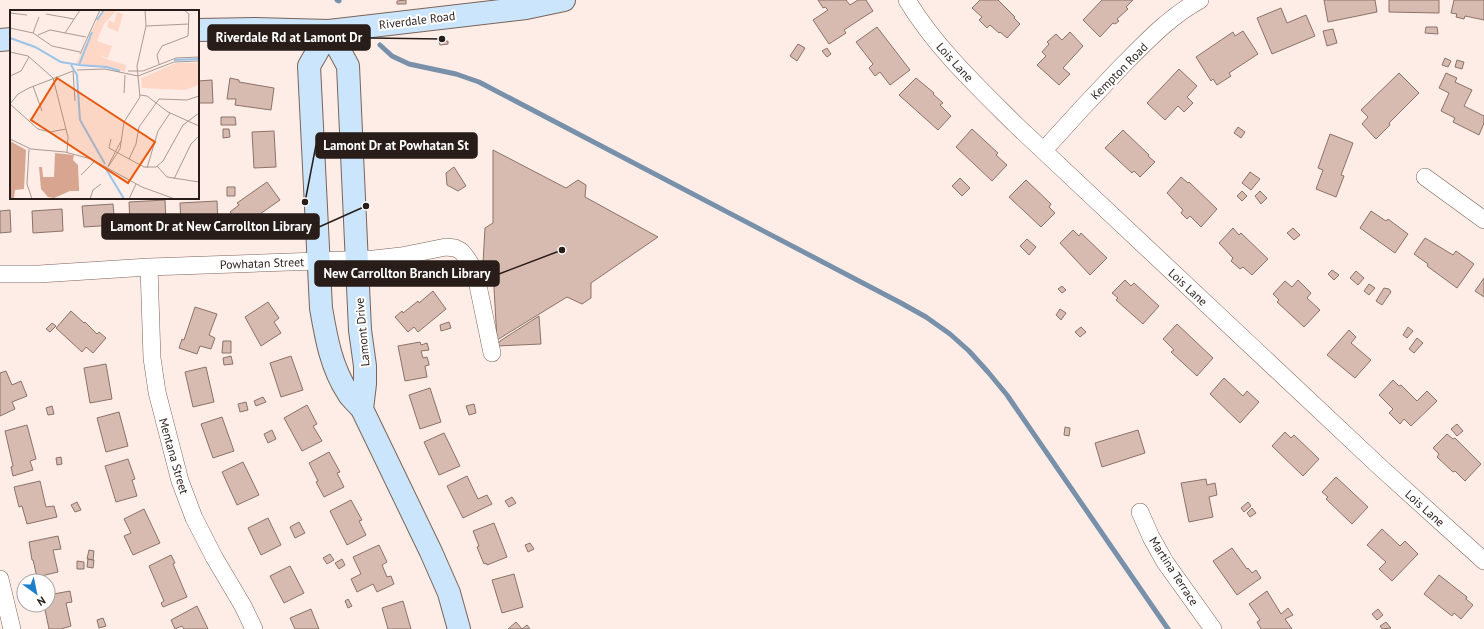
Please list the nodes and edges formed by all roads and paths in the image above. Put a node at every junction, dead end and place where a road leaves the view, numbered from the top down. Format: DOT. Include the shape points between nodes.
graph roads {
  1 [pos="564,0"];
  2 [pos="907,0"];
  3 [pos="1200,0"];
  4 [pos="500,5"];
  5 [pos="199,30"];
  6 [pos="329,31"];
  7 [pos="1044,150"];
  8 [pos="1425,177"];
  9 [pos="1484,220"];
  10 [pos="357,260"];
  11 [pos="319,262"];
  12 [pos="149,267"];
  13 [pos="0,274"];
  14 [pos="492,353"];
  15 [pos="362,408"];
  16 [pos="1140,512"];
  17 [pos="1484,560"];
  18 [pos="0,579"];
  19 [pos="12,629"];
  20 [pos="254,629"];
  21 [pos="460,629"];
  22 [pos="1213,629"];
  1 -- 4 [label="street, Riverdale Road" via="526,8"];
  2 -- 7 [label="street, Lois Lane" via="927,30 961,69"];
  3 -- 7 [label="street, Kempton Road" via="1167,23"];
  4 -- 6 [label="street, Riverdale Road"];
  5 -- 6 [label="street, Riverdale Road"];
  6 -- 10 [label="street, Lamont Drive" via="348,66"];
  6 -- 11 [label="street" via="309,66"];
  7 -- 17 [label="street, Lois Lane" via="1323,414"];
  8 -- 9 [label="street"];
  10 -- 11 [label="street, Powhatan Street"];
  10 -- 14 [label="street, Powhatan Street" via="401,256 446,247 461,251 474,271"];
  10 -- 15 [label="street, Lamont Drive" via="360,330 365,366"];
  11 -- 12 [label="street, Powhatan Street"];
  11 -- 15 [label="street" via="321,308 327,342 348,394"];
  12 -- 13 [label="street, Powhatan Street"];
  12 -- 20 [label="street, Mentana Street" via="152,358 169,444 194,518"];
  15 -- 21 [label="street" via="431,552 449,593"];
  16 -- 22 [label="street, Martina Terrace" via="1165,562"];
  18 -- 19 [label="street"];
}
